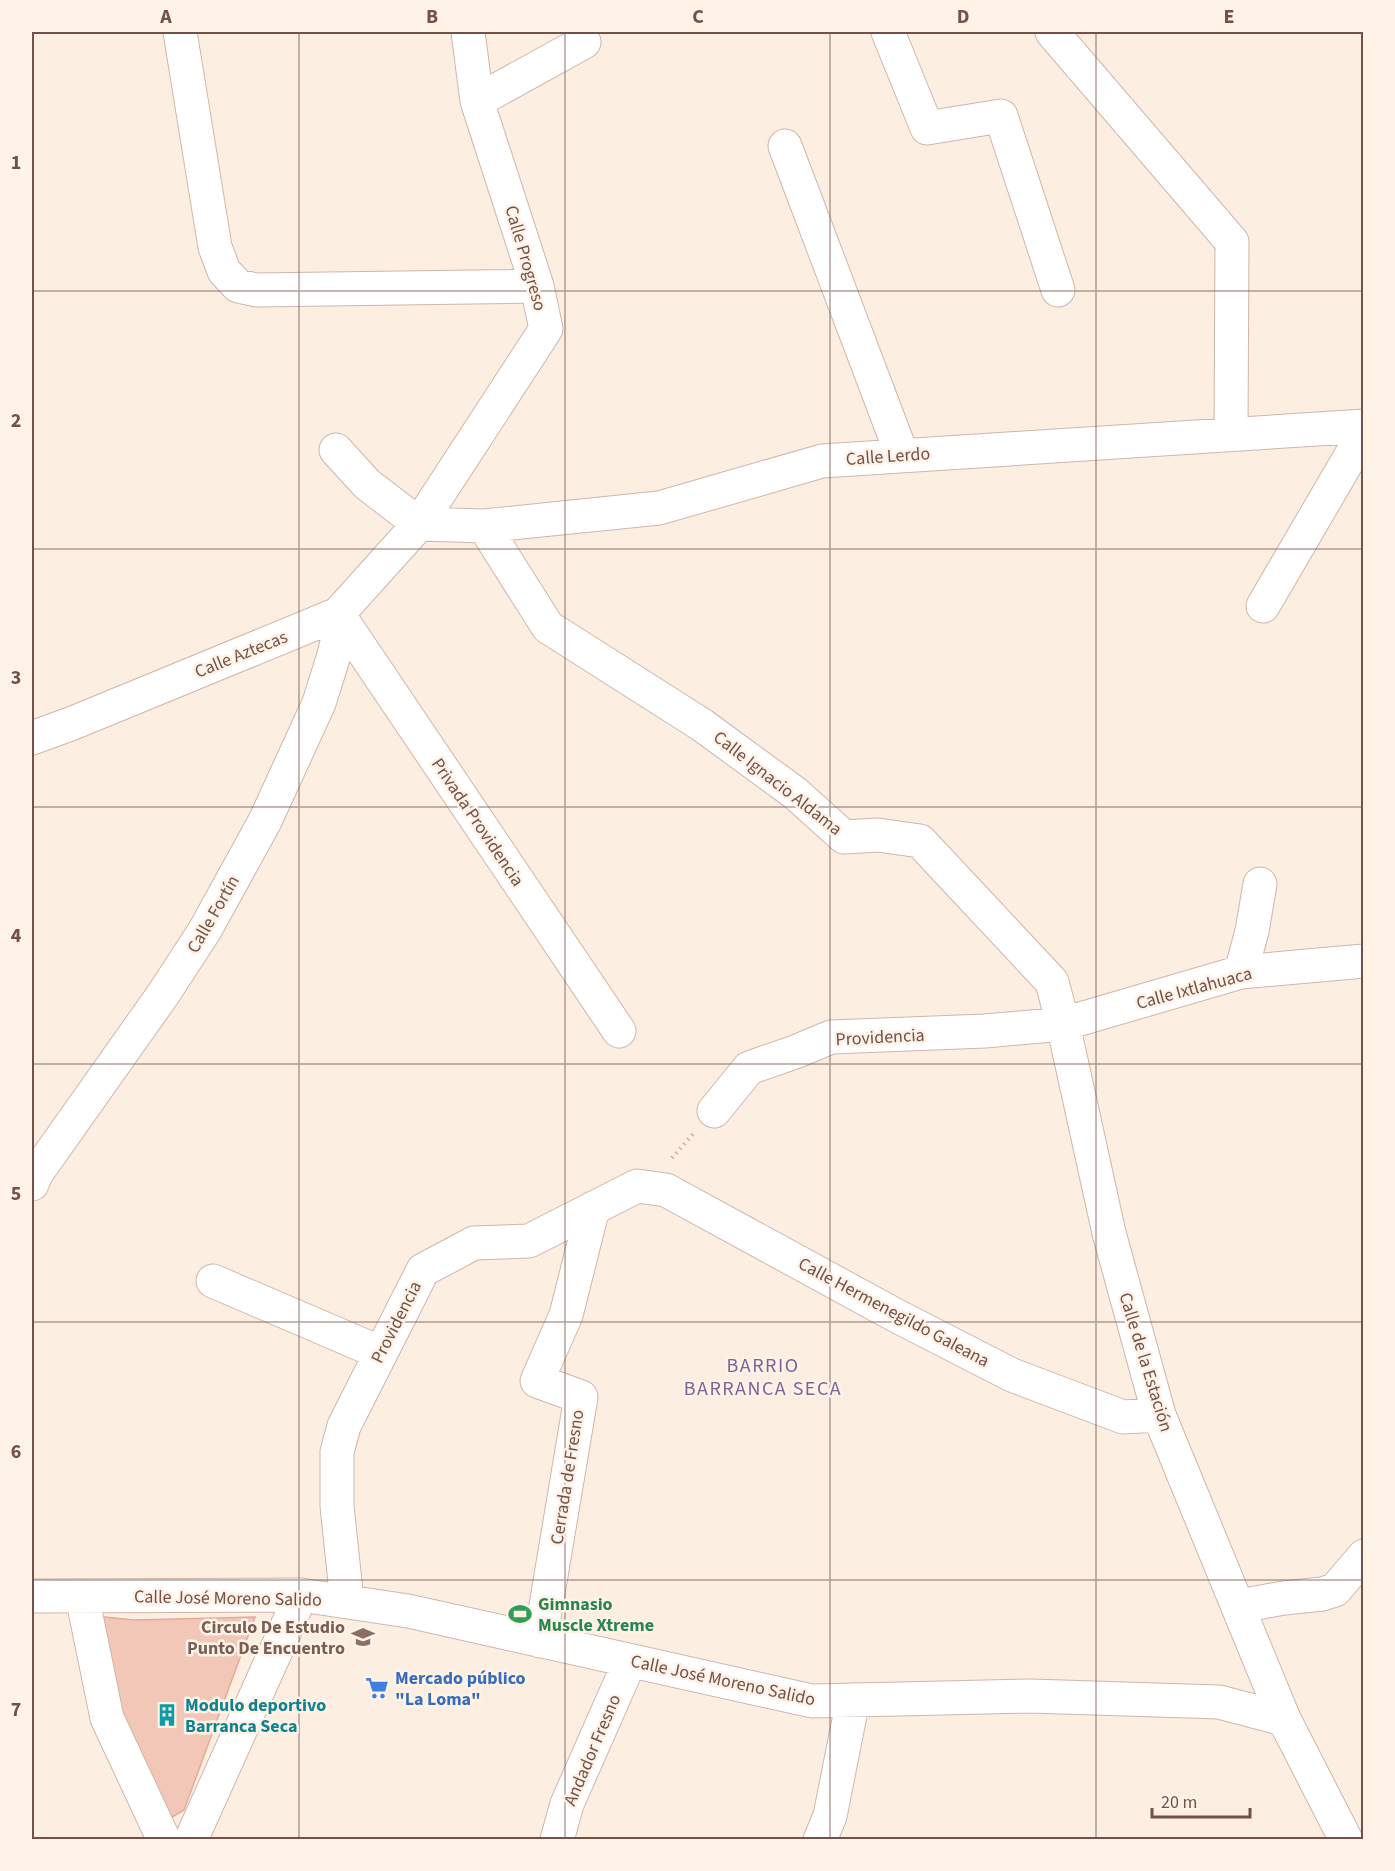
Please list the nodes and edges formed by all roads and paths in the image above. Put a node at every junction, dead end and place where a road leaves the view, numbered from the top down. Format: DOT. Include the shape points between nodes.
graph roads {
  1 [pos="180,32"];
  2 [pos="468,32"];
  3 [pos="888,32"];
  4 [pos="1052,32"];
  5 [pos="584,42"];
  6 [pos="477,101"];
  7 [pos="784,146"];
  8 [pos="537,286"];
  9 [pos="1058,290"];
  10 [pos="1364,426"];
  11 [pos="1364,433"];
  12 [pos="1231,435"];
  13 [pos="336,450"];
  14 [pos="902,455"];
  15 [pos="419,524"];
  16 [pos="484,526"];
  17 [pos="1263,606"];
  18 [pos="334,616"];
  19 [pos="32,738"];
  20 [pos="1260,884"];
  21 [pos="1364,960"];
  22 [pos="1241,972"];
  23 [pos="1063,1024"];
  24 [pos="619,1031"];
  25 [pos="714,1111"];
  26 [pos="32,1184"];
  27 [pos="644,1187"];
  28 [pos="593,1208"];
  29 [pos="213,1281"];
  30 [pos="381,1353"];
  31 [pos="1159,1415"];
  32 [pos="1364,1556"];
  33 [pos="301,1595"];
  34 [pos="32,1596"];
  35 [pos="82,1596"];
  36 [pos="346,1601"];
  37 [pos="1239,1606"];
  38 [pos="540,1641"];
  39 [pos="630,1661"];
  40 [pos="853,1700"];
  41 [pos="1284,1719"];
  42 [pos="164,1839"];
  43 [pos="191,1839"];
  44 [pos="557,1839"];
  45 [pos="820,1839"];
  46 [pos="1346,1839"];
  1 -- 8 [label="street" via="214,247 224,272 238,286 256,290"];
  2 -- 6 [label="street, Calle Progreso"];
  3 -- 9 [label="street" via="927,128 1001,116"];
  4 -- 12 [label="street" via="1232,242"];
  5 -- 6 [label="street"];
  6 -- 8 [label="street, Calle Progreso"];
  7 -- 14 [label="street"];
  8 -- 15 [label="street, Calle Progreso" via="546,329"];
  10 -- 12 [label="street, Calle Lerdo"];
  11 -- 17 [label="street"];
  12 -- 14 [label="street, Calle Lerdo"];
  13 -- 15 [label="street" via="367,484"];
  14 -- 16 [label="street, Calle Lerdo" via="822,461 659,508"];
  15 -- 16 [label="street, Calle Lerdo"];
  15 -- 18 [label="street, Calle Aztecas"];
  16 -- 23 [label="street, Calle Ignacio Aldama" via="548,627 702,725 795,793 844,837 878,835 920,841 1052,982"];
  18 -- 19 [label="street, Calle Aztecas"];
  18 -- 24 [label="street, Privada Providencia"];
  18 -- 26 [label="street, Calle Fortín" via="337,642 319,703 265,821 205,930"];
  20 -- 22 [label="street"];
  21 -- 22 [label="street, Calle Ixtlahuaca"];
  22 -- 23 [label="street, Calle Ixtlahuaca"];
  23 -- 25 [label="street, Providencia" via="831,1037 749,1068"];
  23 -- 31 [label="street, Calle de la Estación" via="1109,1233"];
  25 -- 27 [label="path"];
  27 -- 28 [label="street, Providencia"];
  27 -- 31 [label="street, Calle Hermenegildo Galeana" via="666,1190 1012,1375 1124,1417"];
  28 -- 30 [label="street, Providencia" via="529,1242 474,1243 423,1270"];
  28 -- 38 [label="street, Cerrada de Fresno" via="566,1315 537,1381 581,1397"];
  29 -- 30 [label="street"];
  30 -- 36 [label="street, Providencia" via="344,1426 337,1452 337,1506"];
  31 -- 37 [label="street, Calle de la Estación"];
  32 -- 37 [label="street" via="1335,1590"];
  33 -- 35 [label="street, Calle José Moreno Salido"];
  33 -- 36 [label="street, Calle José Moreno Salido"];
  33 -- 43 [label="street"];
  34 -- 35 [label="street, Calle José Moreno Salido"];
  35 -- 42 [label="street" via="107,1718"];
  36 -- 38 [label="street, Calle José Moreno Salido"];
  37 -- 41 [label="street, Calle de la Estación"];
  38 -- 39 [label="street, Calle José Moreno Salido"];
  39 -- 40 [label="street, Calle José Moreno Salido" via="812,1701"];
  39 -- 44 [label="street, Andador Fresno" via="567,1804"];
  40 -- 41 [label="street, Calle José Moreno Salido" via="1031,1696 1218,1702"];
  40 -- 45 [label="street" via="830,1816"];
  41 -- 46 [label="street"];
}
